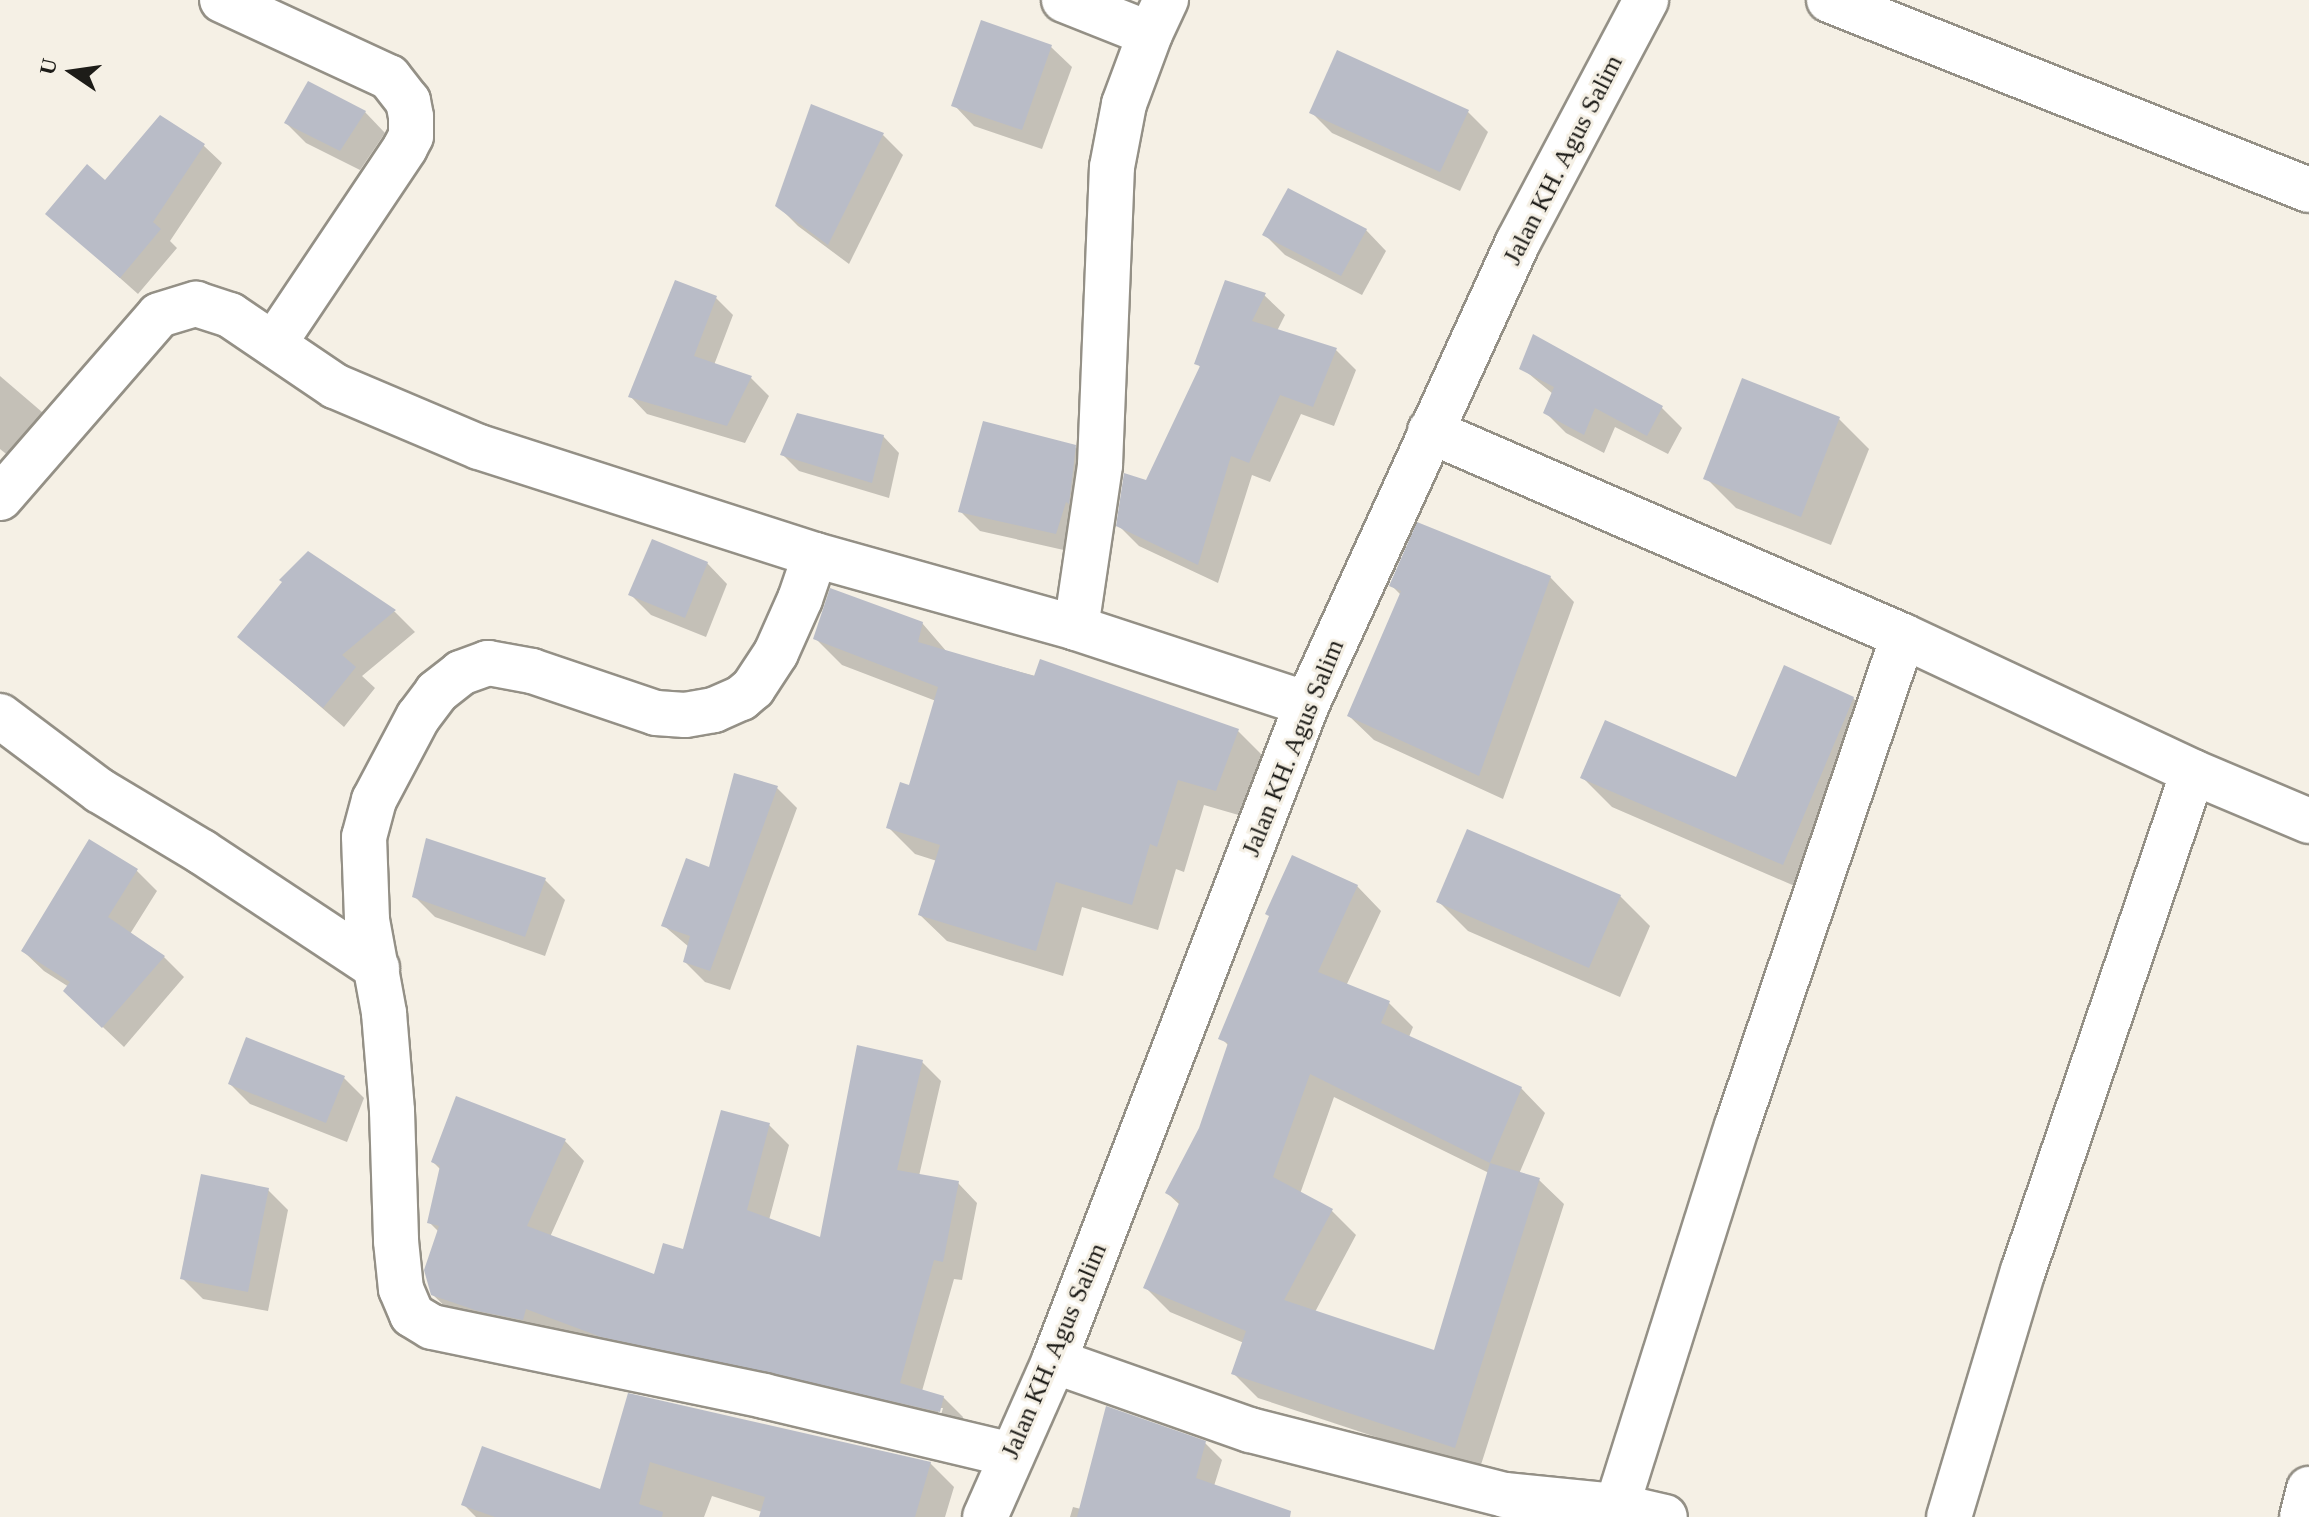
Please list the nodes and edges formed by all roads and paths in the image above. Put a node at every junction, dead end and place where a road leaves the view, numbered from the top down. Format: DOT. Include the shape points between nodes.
graph roads {
  1 [pos="222,0"];
  2 [pos="1064,0"];
  3 [pos="1646,0"];
  4 [pos="1829,0"];
  5 [pos="1158,17"];
  6 [pos="2309,190"];
  7 [pos="274,344"];
  8 [pos="1430,431"];
  9 [pos="0,498"];
  10 [pos="815,555"];
  11 [pos="1076,628"];
  12 [pos="1903,636"];
  13 [pos="1307,704"];
  14 [pos="0,716"];
  15 [pos="2193,772"];
  16 [pos="2309,821"];
  17 [pos="377,968"];
  18 [pos="1054,1361"];
  19 [pos="1011,1455"];
  20 [pos="2309,1489"];
  21 [pos="1514,1506"];
  22 [pos="1617,1506"];
  23 [pos="985,1517"];
  24 [pos="1665,1517"];
  25 [pos="1949,1517"];
  26 [pos="2302,1517"];
  1 -- 7 [label="main road" via="389,77 408,101 411,117 405,148"];
  2 -- 5 [label="main road"];
  3 -- 8 [label="main road, Jalan KH. Agus Salim" via="1518,242"];
  4 -- 6 [label="main road"];
  5 -- 11 [label="main road" via="1124,104 1112,167 1100,465"];
  7 -- 9 [label="main road" via="230,315 196,304 159,315"];
  7 -- 10 [label="main road" via="335,386 479,447"];
  8 -- 12 [label="main road"];
  8 -- 13 [label="main road, Jalan KH. Agus Salim"];
  10 -- 11 [label="main road"];
  10 -- 17 [label="main road" via="794,613 761,676 741,698 714,710 656,713 506,663 474,667 437,692 374,800 364,837 367,920"];
  11 -- 13 [label="main road"];
  12 -- 15 [label="main road"];
  12 -- 22 [label="main road" via="1737,1126"];
  13 -- 18 [label="main road, Jalan KH. Agus Salim"];
  14 -- 17 [label="main road" via="100,791"];
  15 -- 16 [label="main road"];
  15 -- 25 [label="main road" via="2023,1271"];
  17 -- 19 [label="main road" via="392,1111 396,1241 401,1289 412,1315 432,1327 764,1396"];
  18 -- 19 [label="main road, Jalan KH. Agus Salim"];
  18 -- 21 [label="main road" via="1250,1430"];
  19 -- 23 [label="main road, Jalan KH. Agus Salim"];
  20 -- 26 [label="main road"];
  21 -- 22 [label="main road"];
  22 -- 24 [label="main road"];
}
